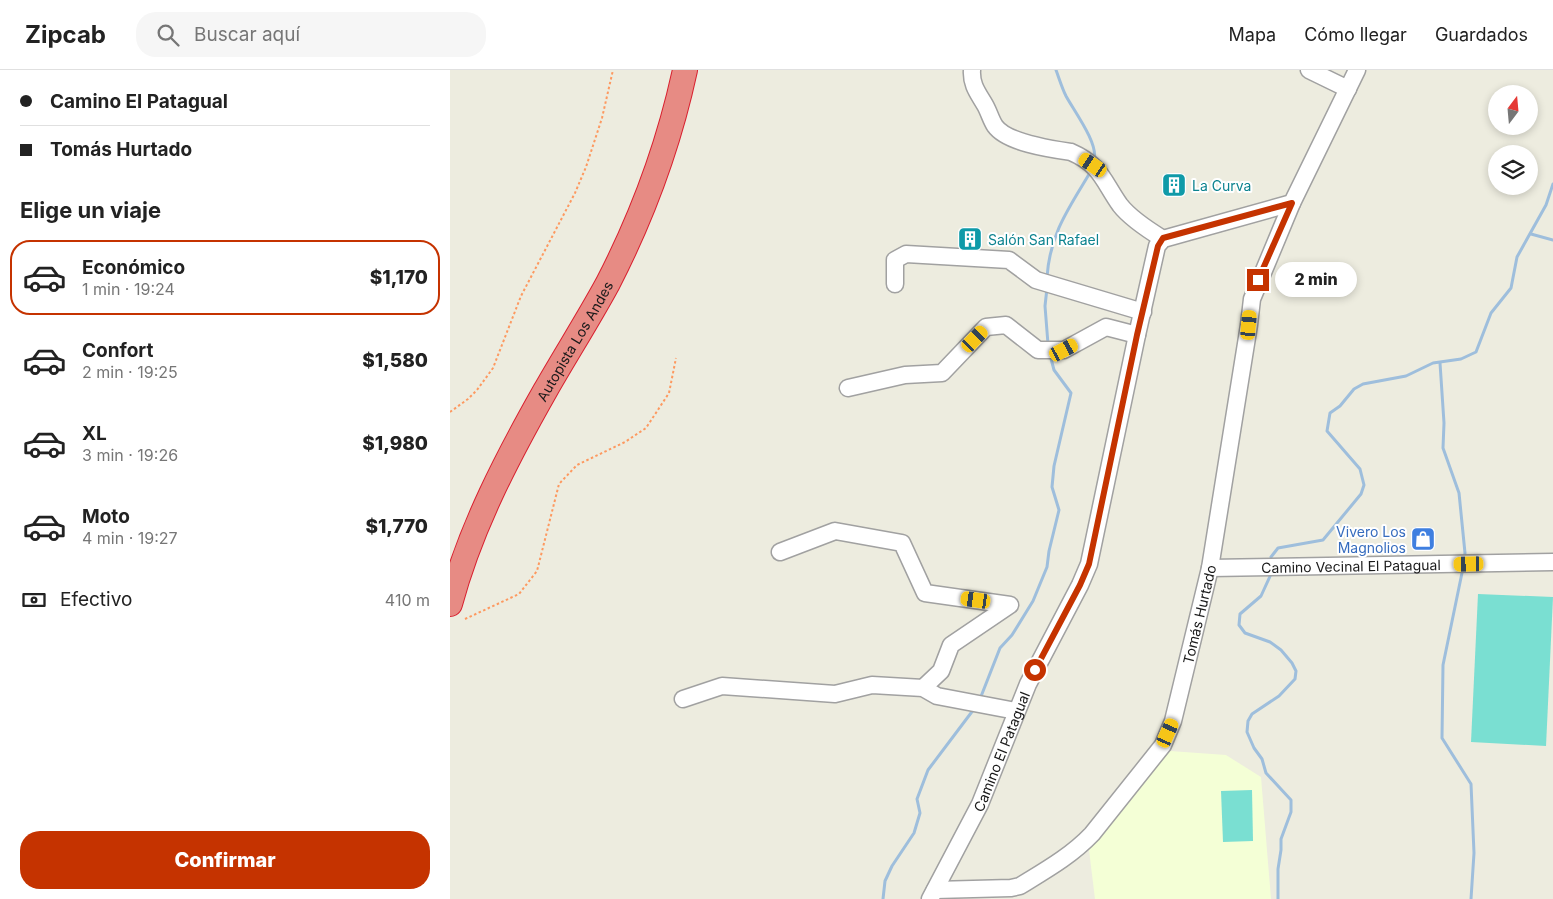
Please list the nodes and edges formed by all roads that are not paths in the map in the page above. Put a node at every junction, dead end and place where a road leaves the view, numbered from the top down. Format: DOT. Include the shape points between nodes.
graph roads {
  1 [pos="670,70"];
  2 [pos="685,70"];
  3 [pos="972,70"];
  4 [pos="1309,70"];
  5 [pos="1357,70"];
  6 [pos="1348,89"];
  7 [pos="1292,203"];
  8 [pos="1163,238"];
  9 [pos="895,284"];
  10 [pos="1143,312"];
  11 [pos="1137,335"];
  12 [pos="848,388"];
  13 [pos="780,552"];
  14 [pos="450,553"];
  15 [pos="1553,562"];
  16 [pos="1210,568"];
  17 [pos="458,612"];
  18 [pos="923,688"];
  19 [pos="683,699"];
  20 [pos="1016,711"];
  21 [pos="932,894"];
  1 -- 14 [label="highway, Autopista Los Andes" via="644,161 606,254 504,434"];
  2 -- 17 [label="highway, Autopista Los Andes" via="661,158 634,228 607,284 512,452 470,544"];
  3 -- 8 [label="street" via="975,91 996,127 1011,139 1071,152 1095,166 1122,207"];
  4 -- 6 [label="street"];
  5 -- 6 [label="street"];
  6 -- 7 [label="street"];
  7 -- 8 [label="street"];
  7 -- 16 [label="street, Tomás Hurtado" via="1252,298"];
  8 -- 10 [label="street, Camino El Patagual" via="1158,246"];
  9 -- 10 [label="street" via="895,260 906,254 1009,260 1036,280"];
  10 -- 11 [label="street, Camino El Patagual"];
  11 -- 12 [label="street" via="1106,327 1064,350 1038,350 1006,325 986,327 942,373 905,376"];
  11 -- 20 [label="street, Camino El Patagual" via="1089,564"];
  13 -- 18 [label="street" via="835,531 902,543 925,593 1010,605 951,645 941,671"];
  15 -- 16 [label="street, Camino Vecinal El Patagual"];
  16 -- 21 [label="street, Tomás Hurtado" via="1173,722 1163,745 1092,834 1068,856 1020,886"];
  18 -- 19 [label="street" via="872,685 835,694 722,686"];
  18 -- 20 [label="street" via="937,696"];
  20 -- 21 [label="street, Camino El Patagual" via="980,804"];
}
